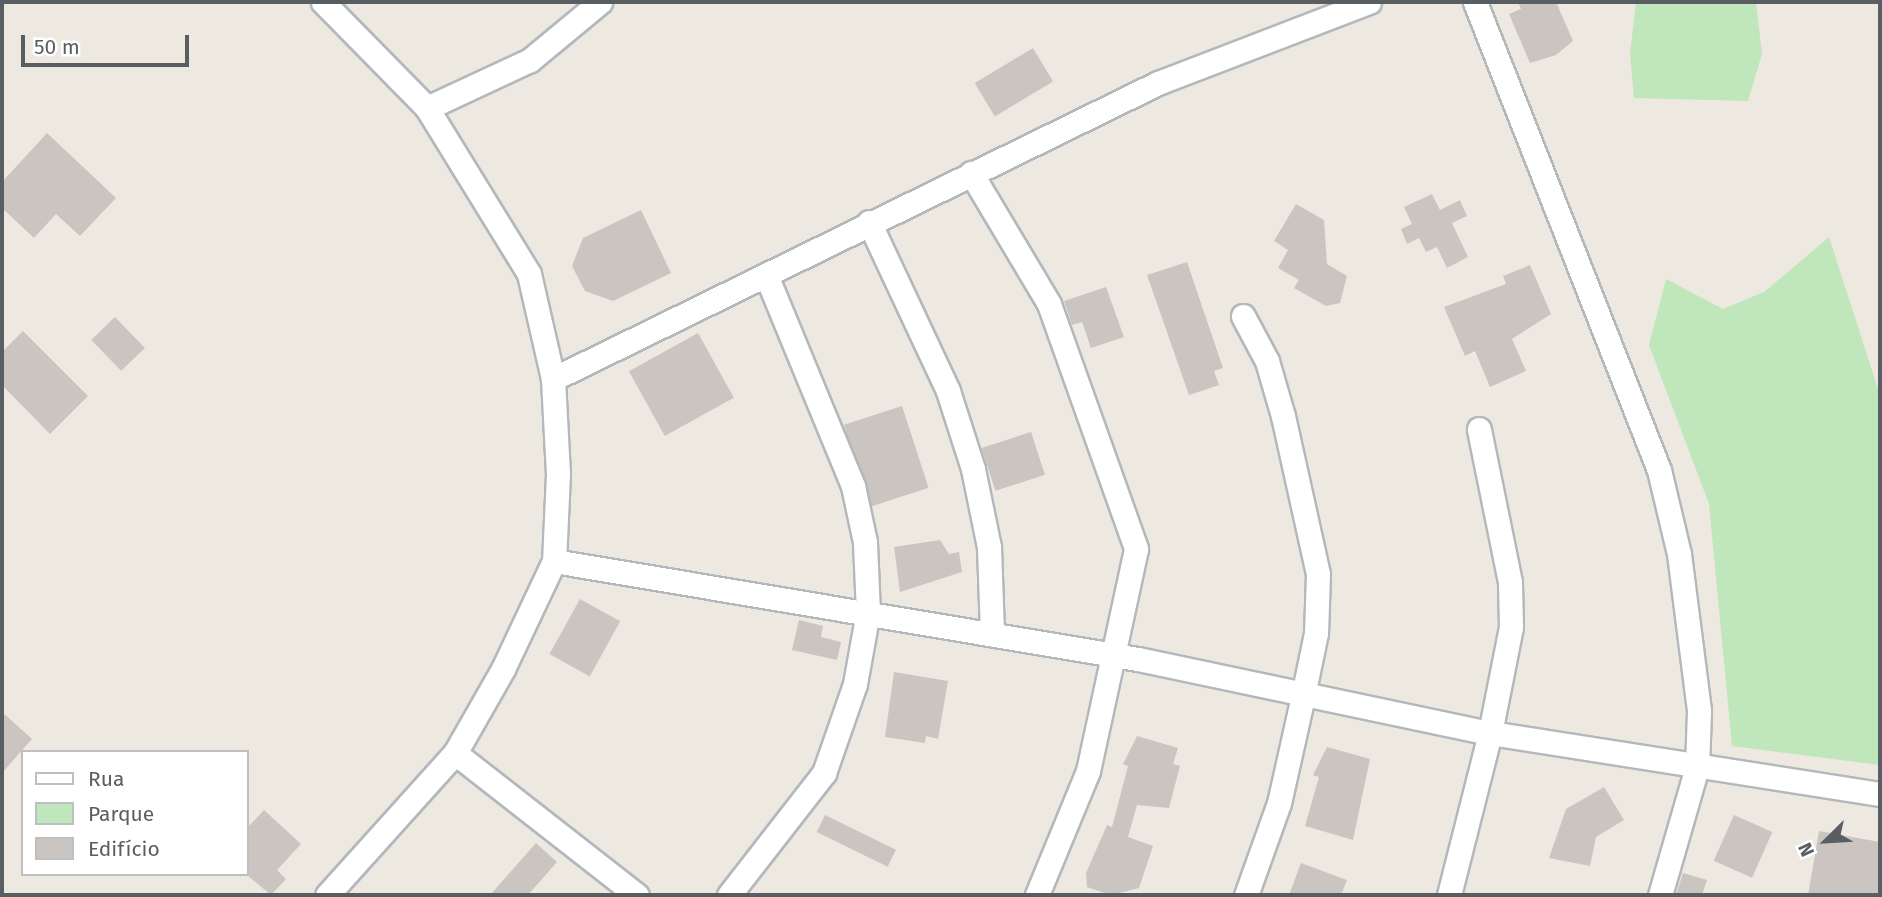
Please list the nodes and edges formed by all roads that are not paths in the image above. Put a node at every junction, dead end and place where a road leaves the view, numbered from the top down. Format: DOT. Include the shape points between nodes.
graph roads {
  1 [pos="323,2"];
  2 [pos="600,2"];
  3 [pos="1368,2"];
  4 [pos="1475,2"];
  5 [pos="427,108"];
  6 [pos="971,173"];
  7 [pos="869,222"];
  8 [pos="766,275"];
  9 [pos="1243,316"];
  10 [pos="553,379"];
  11 [pos="1479,429"];
  12 [pos="554,561"];
  13 [pos="867,612"];
  14 [pos="992,634"];
  15 [pos="1114,655"];
  16 [pos="1303,696"];
  17 [pos="1490,733"];
  18 [pos="455,753"];
  19 [pos="1697,767"];
  20 [pos="1880,794"];
  21 [pos="327,895"];
  22 [pos="637,895"];
  23 [pos="729,895"];
  24 [pos="1037,895"];
  25 [pos="1247,895"];
  26 [pos="1449,895"];
  27 [pos="1660,895"];
  1 -- 5 [label="street"];
  2 -- 5 [label="street" via="530,60"];
  3 -- 6 [label="street" via="1158,83"];
  4 -- 19 [label="street" via="1659,470 1690,614"];
  5 -- 10 [label="street" via="529,274"];
  6 -- 7 [label="street"];
  6 -- 15 [label="street" via="1048,304 1131,531 1134,570"];
  7 -- 8 [label="street"];
  7 -- 14 [label="street" via="948,391 972,469 989,547"];
  8 -- 10 [label="street"];
  8 -- 13 [label="street" via="853,486 865,542"];
  9 -- 16 [label="street" via="1267,361 1309,513 1317,621"];
  10 -- 12 [label="street" via="558,474"];
  11 -- 17 [label="street" via="1510,582 1511,627"];
  12 -- 13 [label="street"];
  12 -- 18 [label="street"];
  13 -- 14 [label="street"];
  13 -- 23 [label="street" via="855,684 824,772"];
  14 -- 15 [label="street"];
  15 -- 16 [label="street"];
  15 -- 24 [label="street" via="1088,771"];
  16 -- 17 [label="street"];
  16 -- 25 [label="street" via="1279,803"];
  17 -- 19 [label="street"];
  17 -- 26 [label="street"];
  18 -- 21 [label="street"];
  18 -- 22 [label="street"];
  19 -- 20 [label="street"];
  19 -- 27 [label="street"];
}
